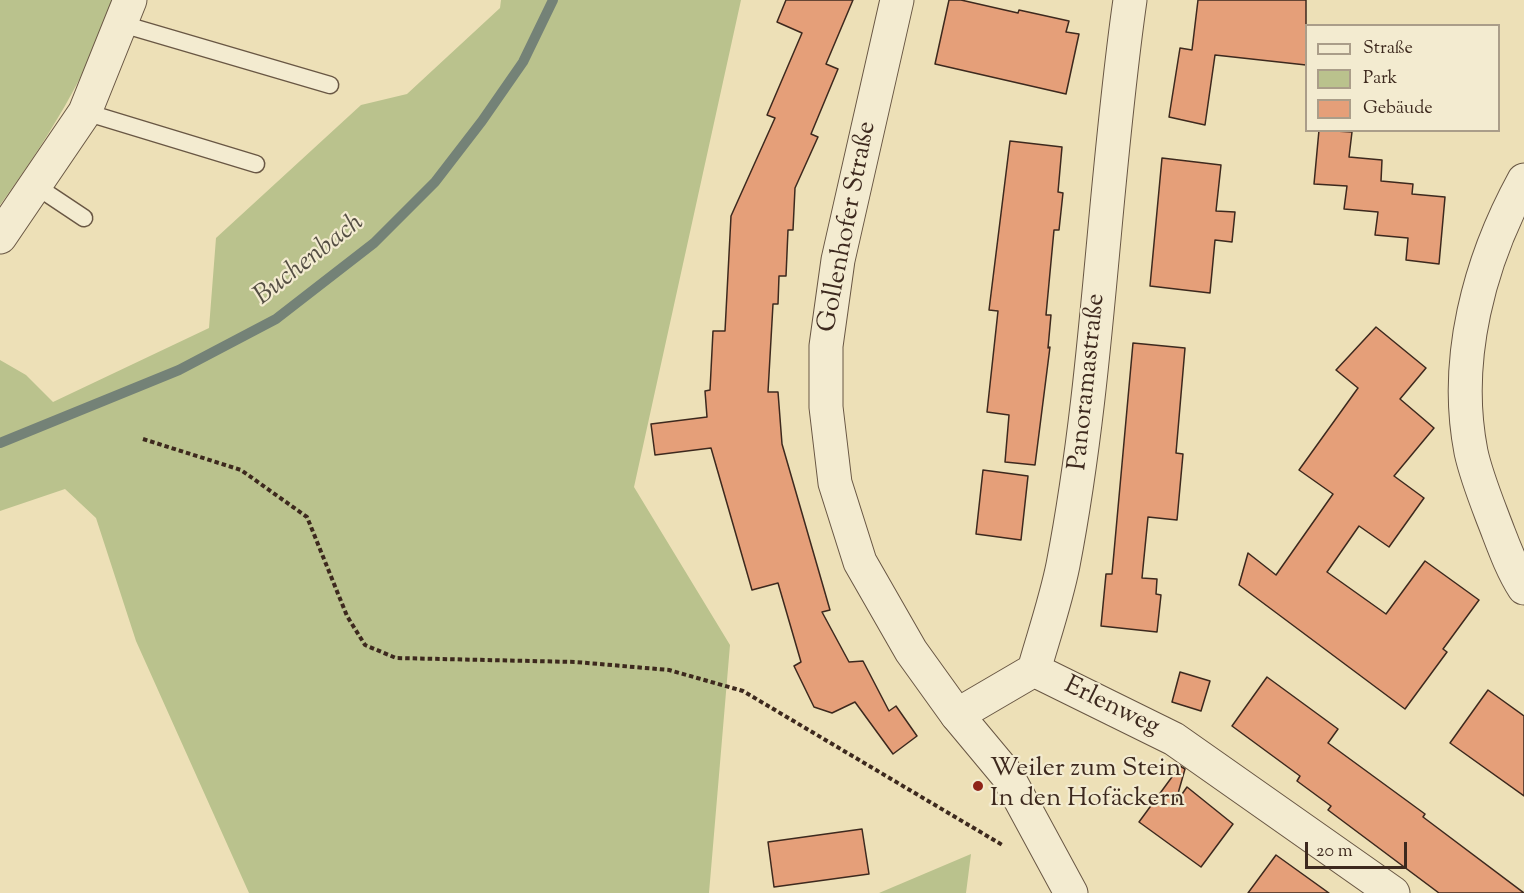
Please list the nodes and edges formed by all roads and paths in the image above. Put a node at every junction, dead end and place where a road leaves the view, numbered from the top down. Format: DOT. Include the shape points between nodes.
graph roads {
  1 [pos="897,0"];
  2 [pos="1130,0"];
  3 [pos="126,12"];
  4 [pos="330,85"];
  5 [pos="85,112"];
  6 [pos="256,164"];
  7 [pos="1524,180"];
  8 [pos="36,186"];
  9 [pos="84,218"];
  10 [pos="0,237"];
  11 [pos="143,439"];
  12 [pos="1524,588"];
  13 [pos="1034,670"];
  14 [pos="957,716"];
  15 [pos="1004,846"];
  16 [pos="1071,893"];
  17 [pos="1393,893"];
  1 -- 14 [label="street, Gollenhofer Straße" via="838,260 826,346 826,407 835,483 860,562 911,651"];
  2 -- 13 [label="street, Panoramastraße" via="1115,106 1081,462 1062,567"];
  3 -- 4 [label="lane"];
  3 -- 5 [label="street"];
  5 -- 6 [label="lane"];
  5 -- 8 [label="street"];
  7 -- 12 [label="street" via="1502,221 1482,281 1469,338 1465,391 1471,453 1515,575"];
  8 -- 9 [label="lane"];
  8 -- 10 [label="street"];
  11 -- 15 [label="path" via="241,470 307,517 347,616 365,645 396,658 576,662 669,670 743,691"];
  13 -- 14 [label="street"];
  13 -- 17 [label="street, Erlenweg" via="1174,740"];
  14 -- 16 [label="street, Gollenhofer Straße" via="1007,775"];
}
